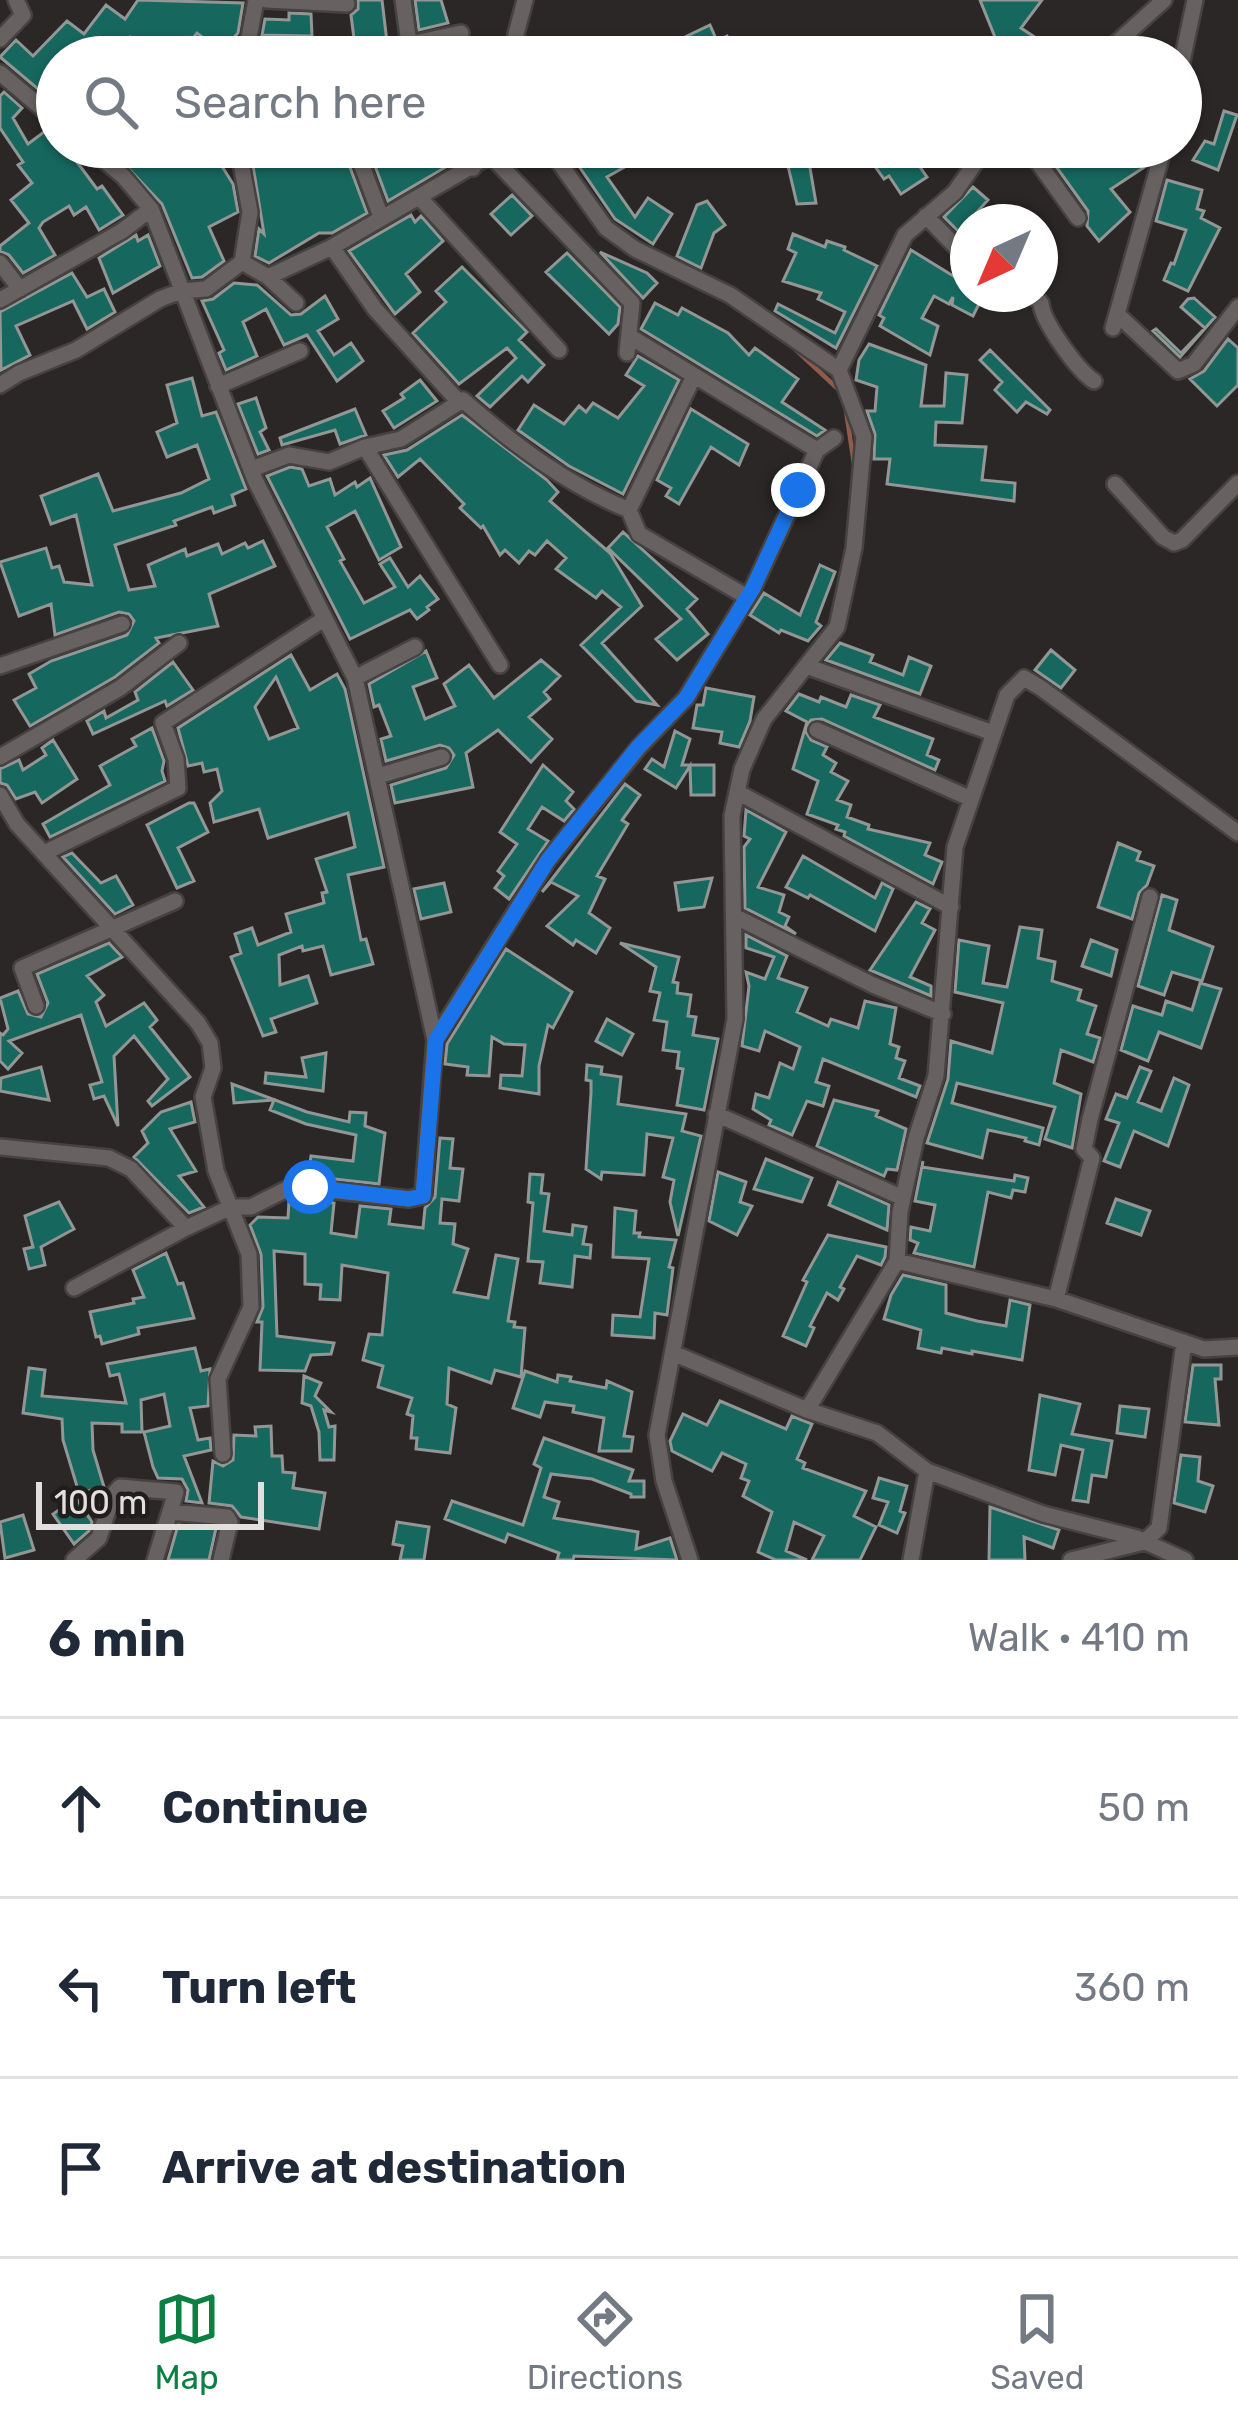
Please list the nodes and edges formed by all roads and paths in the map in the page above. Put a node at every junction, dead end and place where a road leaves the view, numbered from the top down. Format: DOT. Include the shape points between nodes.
graph roads {
  1 [pos="16,0"];
  2 [pos="256,0"];
  3 [pos="266,0"];
  4 [pos="403,0"];
  5 [pos="525,0"];
  6 [pos="1164,0"];
  7 [pos="1195,0"];
  8 [pos="346,4"];
  9 [pos="461,33"];
  10 [pos="250,36"];
  11 [pos="410,36"];
  12 [pos="453,36"];
  13 [pos="516,36"];
  14 [pos="1124,36"];
  15 [pos="1187,36"];
  16 [pos="0,39"];
  17 [pos="0,74"];
  18 [pos="36,104"];
  19 [pos="113,168"];
  20 [pos="242,168"];
  21 [pos="363,168"];
  22 [pos="473,168"];
  23 [pos="512,168"];
  24 [pos="563,168"];
  25 [pos="972,168"];
  26 [pos="1042,168"];
  27 [pos="1158,168"];
  28 [pos="420,198"];
  29 [pos="151,209"];
  30 [pos="926,216"];
  31 [pos="381,217"];
  32 [pos="1078,218"];
  33 [pos="950,242"];
  34 [pos="332,247"];
  35 [pos="242,262"];
  36 [pos="0,263"];
  37 [pos="268,277"];
  38 [pos="20,290"];
  39 [pos="181,291"];
  40 [pos="0,300"];
  41 [pos="296,303"];
  42 [pos="1238,307"];
  43 [pos="1041,312"];
  44 [pos="559,350"];
  45 [pos="300,351"];
  46 [pos="839,370"];
  47 [pos="694,376"];
  48 [pos="1094,381"];
  49 [pos="0,385"];
  50 [pos="218,386"];
  51 [pos="458,401"];
  52 [pos="834,438"];
  53 [pos="365,447"];
  54 [pos="817,450"];
  55 [pos="252,470"];
  56 [pos="1238,483"];
  57 [pos="1115,484"];
  58 [pos="628,510"];
  59 [pos="747,597"];
  60 [pos="324,619"];
  61 [pos="122,624"];
  62 [pos="179,643"];
  63 [pos="415,647"];
  64 [pos="500,665"];
  65 [pos="0,666"];
  66 [pos="806,666"];
  67 [pos="355,678"];
  68 [pos="817,730"];
  69 [pos="993,734"];
  70 [pos="0,757"];
  71 [pos="442,757"];
  72 [pos="378,776"];
  73 [pos="737,792"];
  74 [pos="969,798"];
  75 [pos="1,803"];
  76 [pos="1238,833"];
  77 [pos="44,853"];
  78 [pos="1150,897"];
  79 [pos="175,901"];
  80 [pos="951,908"];
  81 [pos="734,916"];
  82 [pos="113,928"];
  83 [pos="36,1006"];
  84 [pos="943,1014"];
  85 [pos="436,1040"];
  86 [pos="716,1114"];
  87 [pos="0,1147"];
  88 [pos="903,1198"];
  89 [pos="231,1207"];
  90 [pos="186,1228"];
  91 [pos="897,1261"];
  92 [pos="74,1288"];
  93 [pos="1056,1299"];
  94 [pos="1184,1342"];
  95 [pos="1238,1346"];
  96 [pos="673,1352"];
  97 [pos="807,1410"];
  98 [pos="223,1454"];
  99 [pos="927,1471"];
  100 [pos="170,1512"];
  101 [pos="1144,1542"];
  102 [pos="74,1560"];
  103 [pos="155,1560"];
  104 [pos="220,1560"];
  105 [pos="690,1560"];
  106 [pos="911,1560"];
  107 [pos="1071,1560"];
  108 [pos="1185,1560"];
  1 -- 16 [label="street" via="23,15"];
  2 -- 10 [label="street"];
  3 -- 8 [label="street"];
  4 -- 11 [label="street"];
  5 -- 13 [label="street"];
  6 -- 14 [label="street"];
  7 -- 15 [label="street"];
  9 -- 12 [label="street"];
  17 -- 18 [label="street"];
  19 -- 29 [label="street"];
  20 -- 35 [label="street" via="250,212"];
  21 -- 31 [label="street"];
  22 -- 28 [label="street"];
  23 -- 47 [label="street" via="632,303 628,345"];
  24 -- 46 [label="street" via="605,228 730,295"];
  25 -- 30 [label="street"];
  26 -- 32 [label="street"];
  27 -- 42 [label="street" via="1116,321 1178,371 1194,364"];
  28 -- 31 [label="street"];
  28 -- 44 [label="street"];
  29 -- 38 [label="street"];
  29 -- 39 [label="street"];
  30 -- 33 [label="street"];
  30 -- 46 [label="street" via="905,235"];
  31 -- 34 [label="street"];
  34 -- 37 [label="street"];
  34 -- 51 [label="street"];
  35 -- 37 [label="street"];
  35 -- 39 [label="street" via="206,290"];
  36 -- 38 [label="street"];
  37 -- 41 [label="street"];
  38 -- 40 [label="street"];
  39 -- 49 [label="street"];
  39 -- 50 [label="street"];
  43 -- 48 [label="street"];
  45 -- 50 [label="street"];
  46 -- 66 [label="street" via="864,437 854,548 837,627"];
  47 -- 54 [label="street"];
  47 -- 58 [label="street"];
  50 -- 55 [label="street"];
  51 -- 53 [label="street" via="401,440"];
  51 -- 58 [label="street" via="582,488"];
  52 -- 54 [label="street"];
  53 -- 55 [label="street" via="329,462 289,454"];
  53 -- 64 [label="street"];
  54 -- 59 [label="street"];
  55 -- 60 [label="street"];
  56 -- 57 [label="street" via="1174,543"];
  58 -- 59 [label="street" via="639,534"];
  59 -- 85 [label="street" via="686,698 548,860"];
  60 -- 67 [label="street"];
  60 -- 77 [label="street" via="163,723 178,788"];
  61 -- 65 [label="street"];
  62 -- 70 [label="street" via="120,688"];
  63 -- 67 [label="street"];
  66 -- 69 [label="street"];
  66 -- 73 [label="street" via="764,719"];
  67 -- 72 [label="street"];
  68 -- 74 [label="street"];
  69 -- 74 [label="street"];
  69 -- 76 [label="street" via="1007,695 1024,678"];
  71 -- 72 [label="street"];
  72 -- 85 [label="street"];
  73 -- 80 [label="street"];
  73 -- 81 [label="street"];
  74 -- 80 [label="street"];
  75 -- 77 [label="street"];
  77 -- 82 [label="street"];
  78 -- 93 [label="street" via="1090,1119 1084,1149 1092,1158"];
  79 -- 82 [label="street"];
  80 -- 84 [label="street"];
  81 -- 84 [label="street"];
  81 -- 86 [label="street" via="735,1019"];
  82 -- 83 [label="street" via="22,968"];
  82 -- 89 [label="street" via="210,1043 213,1068 203,1097"];
  84 -- 88 [label="street" via="936,1076"];
  85 -- 89 [label="street" via="423,1196 293,1186 251,1207"];
  86 -- 88 [label="street"];
  86 -- 96 [label="street"];
  87 -- 90 [label="street" via="109,1158 131,1169"];
  88 -- 91 [label="street"];
  89 -- 90 [label="street"];
  89 -- 98 [label="street" via="249,1254 251,1307 218,1379"];
  90 -- 92 [label="street"];
  91 -- 93 [label="street"];
  91 -- 97 [label="street"];
  93 -- 94 [label="street"];
  94 -- 95 [label="street"];
  94 -- 101 [label="street" via="1159,1528"];
  96 -- 97 [label="street"];
  96 -- 105 [label="street" via="657,1436"];
  97 -- 99 [label="street" via="877,1433"];
  99 -- 101 [label="street"];
  99 -- 106 [label="street"];
  100 -- 102 [label="street" via="176,1492 120,1487 99,1538"];
  100 -- 103 [label="street"];
  100 -- 104 [label="street" via="227,1517"];
  101 -- 107 [label="street"];
  101 -- 108 [label="street"];
}
